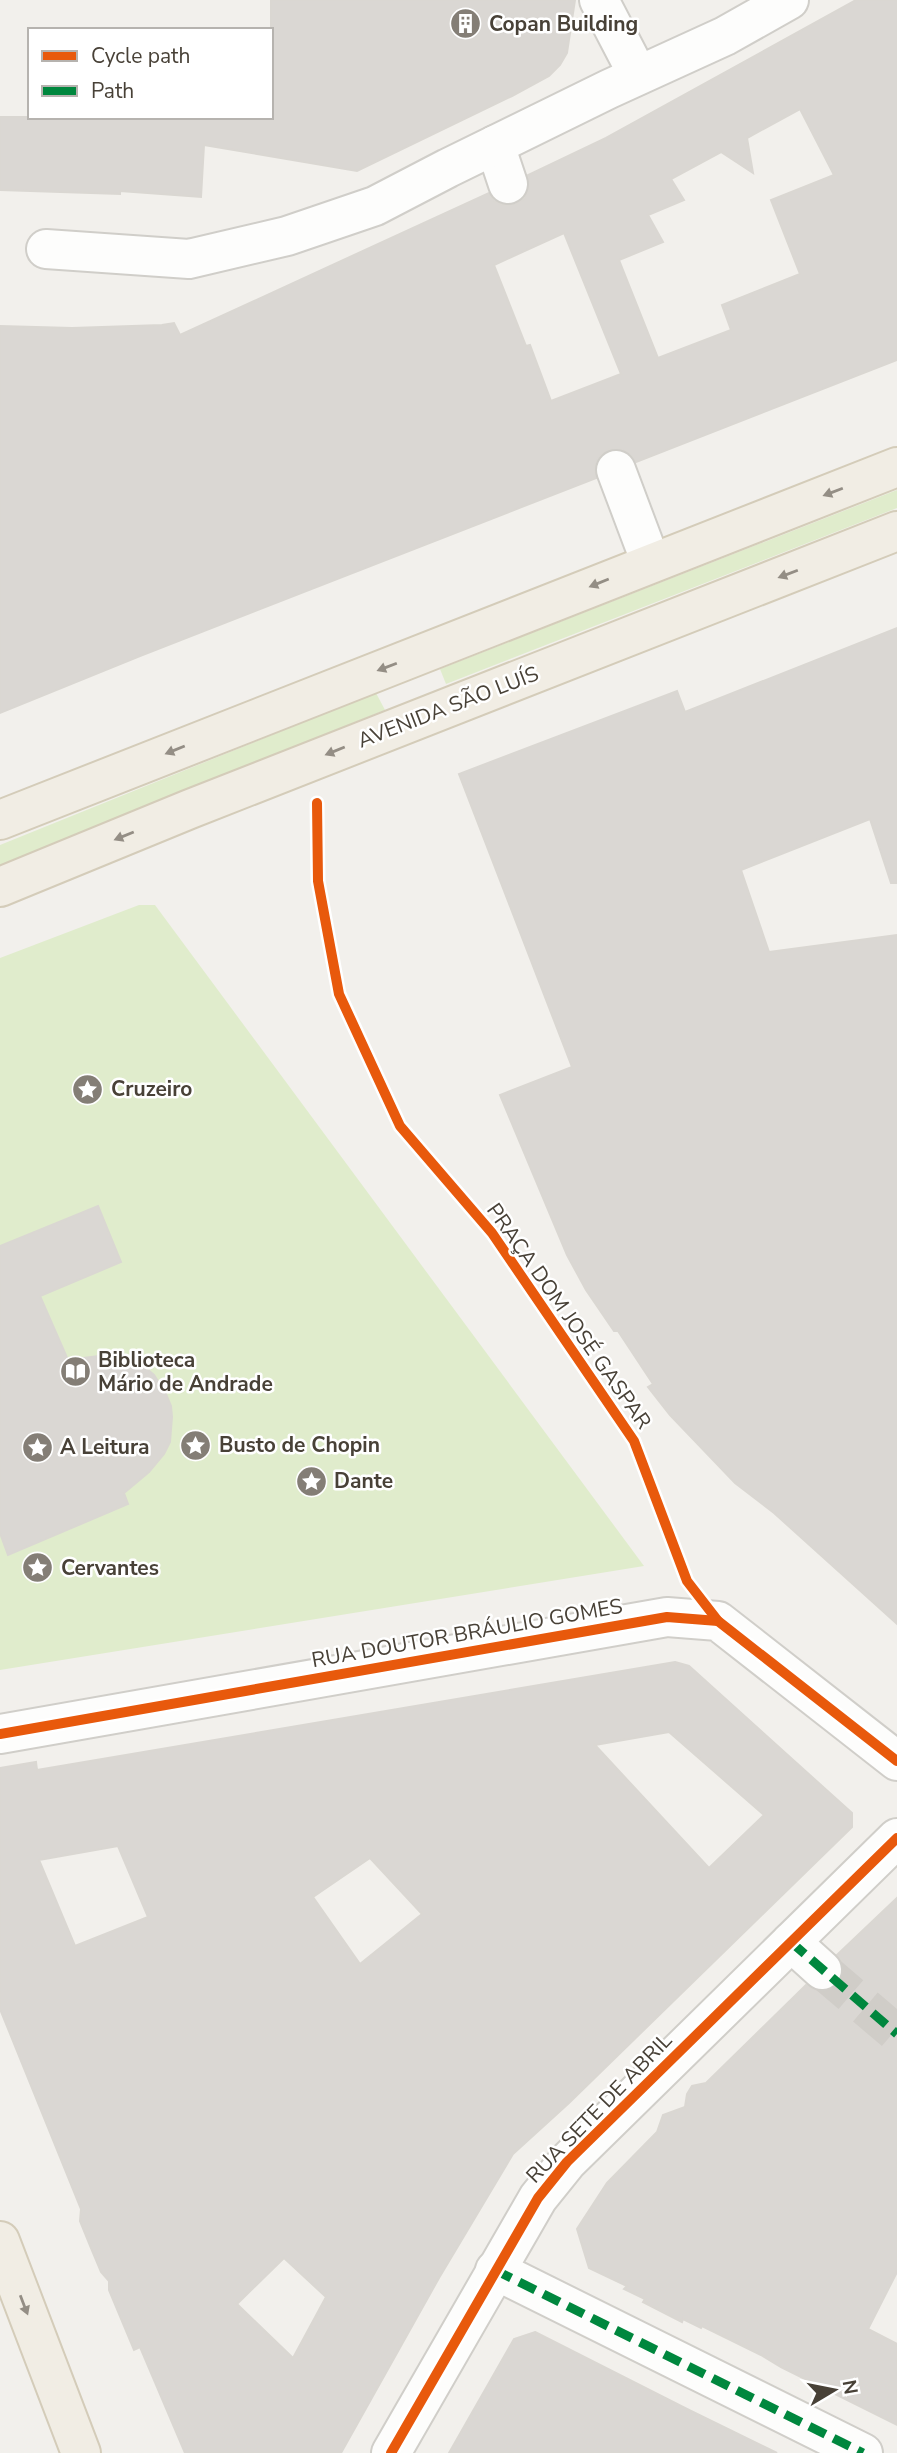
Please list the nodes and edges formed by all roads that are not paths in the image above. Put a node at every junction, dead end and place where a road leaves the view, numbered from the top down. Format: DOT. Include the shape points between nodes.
graph roads {
  1 [pos="598,0"];
  2 [pos="789,0"];
  3 [pos="638,75"];
  4 [pos="495,145"];
  5 [pos="508,184"];
  6 [pos="46,249"];
  7 [pos="897,467"];
  8 [pos="616,470"];
  9 [pos="897,531"];
  10 [pos="651,563"];
  11 [pos="0,820"];
  12 [pos="0,887"];
  13 [pos="0,1734"];
  14 [pos="897,1761"];
  15 [pos="897,1838"];
  16 [pos="791,1942"];
  17 [pos="822,1970"];
  18 [pos="0,2241"];
  19 [pos="495,2270"];
  20 [pos="81,2453"];
  21 [pos="391,2453"];
  22 [pos="863,2453"];
  1 -- 3 [label="street"];
  2 -- 3 [label="street" via="725,36"];
  3 -- 4 [label="street"];
  4 -- 5 [label="street"];
  4 -- 6 [label="street" via="375,206 287,236 189,259"];
  7 -- 10 [label="main road, one-way"];
  8 -- 10 [label="street"];
  9 -- 12 [label="main road, AVENIDA SÃO LUÍS, one-way"];
  10 -- 11 [label="main road, one-way"];
  13 -- 14 [label="street, RUA DOUTOR BRÁULIO GOMES" via="667,1618 718,1621"];
  15 -- 16 [label="street, RUA SETE DE ABRIL"];
  16 -- 17 [label="street"];
  16 -- 19 [label="street, RUA SETE DE ABRIL" via="567,2162 538,2198"];
  18 -- 20 [label="main road, one-way"];
  19 -- 21 [label="street, RUA SETE DE ABRIL"];
  19 -- 22 [label="street"];
}
